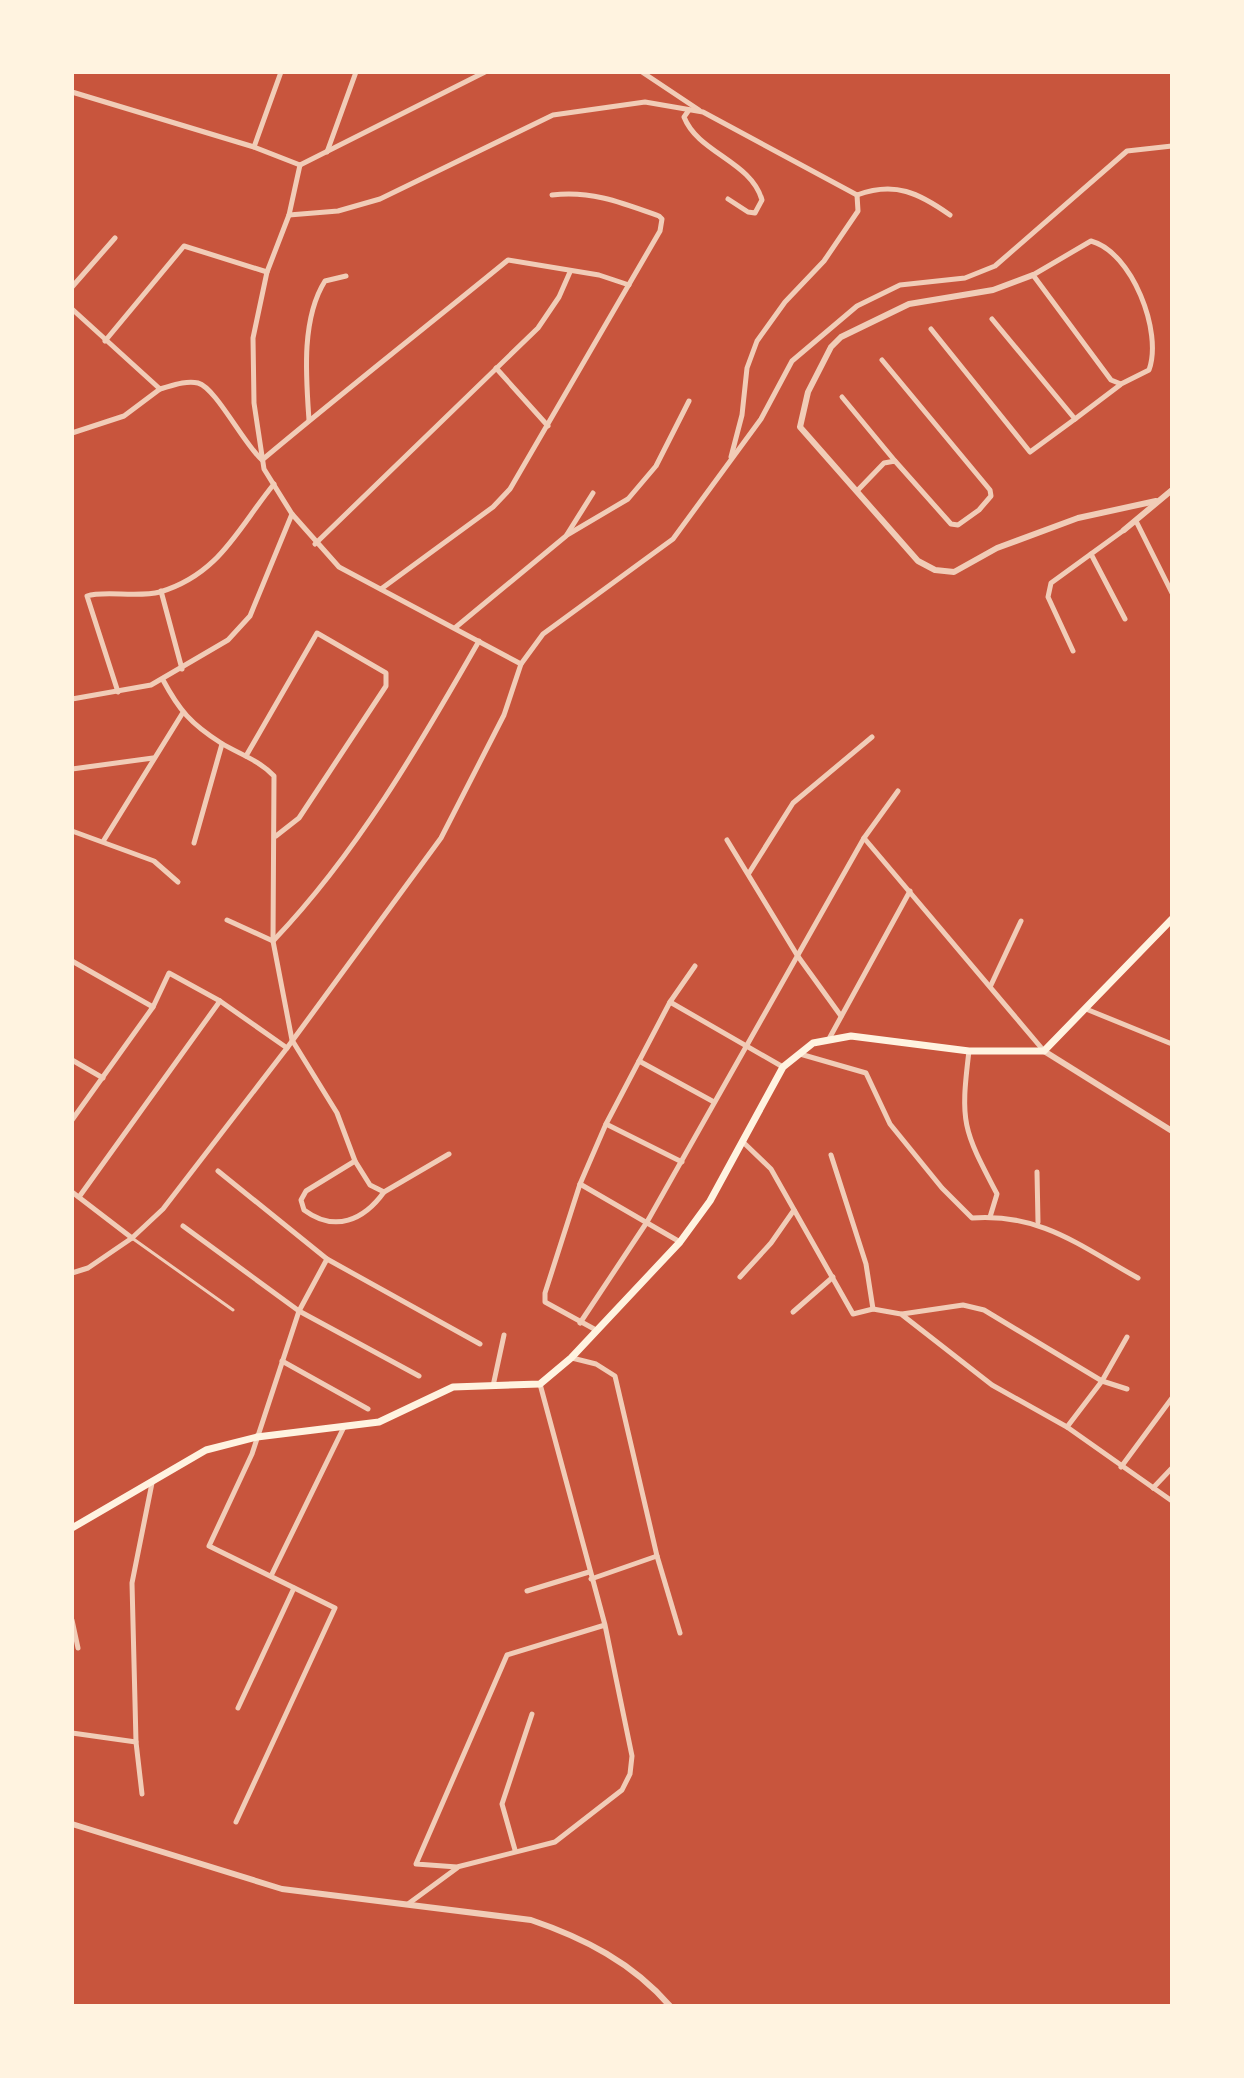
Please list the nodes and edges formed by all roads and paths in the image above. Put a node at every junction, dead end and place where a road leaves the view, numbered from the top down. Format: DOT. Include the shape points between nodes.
graph roads {
  1 [pos="281,72"];
  2 [pos="356,72"];
  3 [pos="485,72"];
  4 [pos="642,72"];
  5 [pos="72,92"];
  6 [pos="690,110"];
  7 [pos="703,112"];
  8 [pos="1172,146"];
  9 [pos="254,147"];
  10 [pos="327,152"];
  11 [pos="300,165"];
  12 [pos="552,195"];
  13 [pos="857,195"];
  14 [pos="728,199"];
  15 [pos="289,215"];
  16 [pos="950,215"];
  17 [pos="115,238"];
  18 [pos="267,272"];
  19 [pos="570,272"];
  20 [pos="1033,275"];
  21 [pos="346,276"];
  22 [pos="629,285"];
  23 [pos="72,287"];
  24 [pos="72,309"];
  25 [pos="992,319"];
  26 [pos="931,329"];
  27 [pos="105,341"];
  28 [pos="882,360"];
  29 [pos="496,368"];
  30 [pos="1121,384"];
  31 [pos="160,389"];
  32 [pos="842,397"];
  33 [pos="689,401"];
  34 [pos="1075,419"];
  35 [pos="309,421"];
  36 [pos="548,426"];
  37 [pos="72,433"];
  38 [pos="262,460"];
  39 [pos="730,461"];
  40 [pos="895,461"];
  41 [pos="274,484"];
  42 [pos="1172,490"];
  43 [pos="857,491"];
  44 [pos="593,493"];
  45 [pos="1156,501"];
  46 [pos="292,514"];
  47 [pos="1136,521"];
  48 [pos="1124,530"];
  49 [pos="566,536"];
  50 [pos="315,544"];
  51 [pos="1091,554"];
  52 [pos="381,589"];
  53 [pos="161,591"];
  54 [pos="1172,593"];
  55 [pos="1125,619"];
  56 [pos="456,627"];
  57 [pos="479,641"];
  58 [pos="1073,651"];
  59 [pos="521,664"];
  60 [pos="182,669"];
  61 [pos="163,680"];
  62 [pos="118,692"];
  63 [pos="72,699"];
  64 [pos="182,714"];
  65 [pos="872,737"];
  66 [pos="222,744"];
  67 [pos="246,756"];
  68 [pos="153,758"];
  69 [pos="72,769"];
  70 [pos="898,791"];
  71 [pos="72,831"];
  72 [pos="276,836"];
  73 [pos="864,838"];
  74 [pos="104,840"];
  75 [pos="727,840"];
  76 [pos="194,843"];
  77 [pos="749,873"];
  78 [pos="178,882"];
  79 [pos="910,891"];
  80 [pos="1172,919"];
  81 [pos="227,920"];
  82 [pos="1021,921"];
  83 [pos="273,941"];
  84 [pos="797,955"];
  85 [pos="72,961"];
  86 [pos="695,966"];
  87 [pos="991,985"];
  88 [pos="220,1001"];
  89 [pos="670,1002"];
  90 [pos="153,1007"];
  91 [pos="1086,1009"];
  92 [pos="841,1016"];
  93 [pos="830,1037"];
  94 [pos="292,1040"];
  95 [pos="746,1044"];
  96 [pos="1172,1044"];
  97 [pos="287,1048"];
  98 [pos="969,1051"];
  99 [pos="1044,1051"];
  100 [pos="798,1054"];
  101 [pos="72,1060"];
  102 [pos="639,1061"];
  103 [pos="783,1067"];
  104 [pos="103,1078"];
  105 [pos="714,1102"];
  106 [pos="73,1117"];
  107 [pos="606,1124"];
  108 [pos="1172,1131"];
  109 [pos="743,1142"];
  110 [pos="449,1154"];
  111 [pos="831,1155"];
  112 [pos="355,1161"];
  113 [pos="682,1162"];
  114 [pos="218,1171"];
  115 [pos="1037,1172"];
  116 [pos="580,1184"];
  117 [pos="72,1192"];
  118 [pos="384,1192"];
  119 [pos="79,1197"];
  120 [pos="794,1210"];
  121 [pos="990,1217"];
  122 [pos="647,1222"];
  123 [pos="1038,1222"];
  124 [pos="183,1226"];
  125 [pos="132,1238"];
  126 [pos="680,1242"];
  127 [pos="327,1259"];
  128 [pos="72,1273"];
  129 [pos="740,1277"];
  130 [pos="833,1277"];
  131 [pos="1138,1278"];
  132 [pos="873,1309"];
  133 [pos="233,1310"];
  134 [pos="299,1311"];
  135 [pos="793,1312"];
  136 [pos="901,1314"];
  137 [pos="580,1323"];
  138 [pos="596,1330"];
  139 [pos="504,1335"];
  140 [pos="1127,1337"];
  141 [pos="480,1344"];
  142 [pos="571,1358"];
  143 [pos="282,1361"];
  144 [pos="419,1376"];
  145 [pos="1102,1381"];
  146 [pos="540,1384"];
  147 [pos="493,1386"];
  148 [pos="1127,1389"];
  149 [pos="1172,1398"];
  150 [pos="368,1409"];
  151 [pos="1067,1427"];
  152 [pos="343,1429"];
  153 [pos="257,1437"];
  154 [pos="1121,1467"];
  155 [pos="1172,1468"];
  156 [pos="152,1483"];
  157 [pos="1153,1488"];
  158 [pos="1172,1501"];
  159 [pos="72,1528"];
  160 [pos="657,1556"];
  161 [pos="589,1572"];
  162 [pos="271,1576"];
  163 [pos="591,1579"];
  164 [pos="294,1588"];
  165 [pos="527,1591"];
  166 [pos="72,1620"];
  167 [pos="605,1625"];
  168 [pos="680,1633"];
  169 [pos="78,1648"];
  170 [pos="238,1708"];
  171 [pos="532,1714"];
  172 [pos="72,1733"];
  173 [pos="136,1742"];
  174 [pos="142,1794"];
  175 [pos="236,1822"];
  176 [pos="72,1824"];
  177 [pos="515,1850"];
  178 [pos="457,1867"];
  179 [pos="408,1904"];
  180 [pos="670,2006"];
  1 -- 9 [label="street"];
  2 -- 10 [label="street"];
  3 -- 10 [label="street"];
  4 -- 7 [label="street"];
  5 -- 9 [label="street"];
  6 -- 7 [label="street"];
  6 -- 14 [label="street" via="684,117 687,124 744,173 762,200 755,213"];
  6 -- 15 [label="street" via="645,102 553,115 380,199 338,211"];
  7 -- 13 [label="street"];
  8 -- 39 [label="street" via="1127,151 987,270 965,278 900,285 857,306 792,361 761,419"];
  9 -- 11 [label="street"];
  10 -- 11 [label="street"];
  11 -- 15 [label="street"];
  12 -- 22 [label="street" via="611,198 659,216 662,224"];
  13 -- 16 [label="street" via="872,189 905,189"];
  13 -- 39 [label="street" via="858,211 824,261 757,341"];
  15 -- 18 [label="street"];
  17 -- 23 [label="street"];
  18 -- 27 [label="street" via="184,246"];
  18 -- 38 [label="street" via="253,338"];
  19 -- 22 [label="street"];
  19 -- 29 [label="street" via="548,315"];
  19 -- 35 [label="street" via="508,260"];
  20 -- 30 [label="street" via="1111,380"];
  20 -- 30 [label="street" via="1091,241 1109,247 1145,302 1155,354 1149,370"];
  20 -- 43 [label="street" via="993,290 909,304 831,347 808,392 800,427"];
  21 -- 35 [label="street" via="325,281 313,308"];
  22 -- 36 [label="street"];
  24 -- 27 [label="street"];
  25 -- 34 [label="street"];
  26 -- 34 [label="street" via="1030,452"];
  27 -- 31 [label="street"];
  28 -- 40 [label="street" via="991,496 958,525 951,524"];
  29 -- 36 [label="street"];
  29 -- 50 [label="street"];
  30 -- 34 [label="street"];
  31 -- 37 [label="street" via="124,416"];
  31 -- 38 [label="street" via="195,382 209,389"];
  32 -- 40 [label="street"];
  33 -- 49 [label="street" via="656,466 628,499"];
  35 -- 38 [label="street"];
  36 -- 52 [label="street" via="502,499"];
  38 -- 41 [label="street"];
  39 -- 59 [label="street" via="673,539 543,634"];
  40 -- 43 [label="street" via="884,463"];
  41 -- 46 [label="street"];
  41 -- 53 [label="street" via="235,541 209,567"];
  42 -- 45 [label="street"];
  43 -- 45 [label="street" via="918,561 954,572 997,548 1078,518"];
  44 -- 49 [label="street"];
  45 -- 47 [label="street"];
  46 -- 50 [label="street"];
  46 -- 60 [label="street" via="245,623"];
  47 -- 48 [label="street"];
  47 -- 54 [label="street"];
  48 -- 51 [label="street"];
  49 -- 56 [label="street"];
  50 -- 52 [label="street" via="339,567"];
  51 -- 55 [label="street"];
  51 -- 58 [label="street" via="1048,588"];
  52 -- 56 [label="street"];
  53 -- 60 [label="street"];
  53 -- 62 [label="street" via="86,597"];
  56 -- 57 [label="street"];
  57 -- 59 [label="street"];
  57 -- 83 [label="street" via="412,760 305,908"];
  59 -- 94 [label="street" via="504,715 441,838"];
  60 -- 61 [label="street"];
  61 -- 62 [label="street"];
  61 -- 64 [label="street"];
  62 -- 63 [label="street"];
  64 -- 66 [label="street"];
  64 -- 68 [label="street"];
  65 -- 77 [label="street" via="793,803"];
  66 -- 67 [label="street"];
  66 -- 76 [label="street"];
  67 -- 72 [label="street" via="274,776"];
  67 -- 72 [label="street" via="317,633 386,673 389,679 299,818"];
  68 -- 69 [label="street"];
  68 -- 74 [label="street"];
  70 -- 73 [label="street"];
  71 -- 74 [label="street"];
  72 -- 83 [label="street"];
  73 -- 79 [label="street"];
  73 -- 84 [label="street"];
  74 -- 78 [label="street" via="154,861"];
  75 -- 77 [label="street"];
  77 -- 84 [label="street"];
  79 -- 87 [label="street"];
  79 -- 92 [label="street"];
  80 -- 91 [label="main road"];
  81 -- 83 [label="street"];
  82 -- 87 [label="street"];
  83 -- 94 [label="street"];
  84 -- 92 [label="street"];
  84 -- 95 [label="street"];
  85 -- 90 [label="street"];
  86 -- 89 [label="street"];
  87 -- 99 [label="street"];
  88 -- 90 [label="street" via="168,974"];
  88 -- 97 [label="street"];
  88 -- 119 [label="street"];
  89 -- 95 [label="street"];
  89 -- 102 [label="street"];
  90 -- 104 [label="street"];
  91 -- 96 [label="street"];
  91 -- 99 [label="main road"];
  92 -- 93 [label="street"];
  93 -- 98 [label="main road"];
  93 -- 100 [label="main road"];
  94 -- 97 [label="street"];
  94 -- 112 [label="street" via="337,1113"];
  95 -- 103 [label="street"];
  95 -- 105 [label="street"];
  97 -- 125 [label="street" via="163,1209"];
  98 -- 99 [label="main road"];
  98 -- 121 [label="street" via="962,1108 967,1137 997,1194"];
  99 -- 108 [label="street"];
  100 -- 103 [label="main road"];
  100 -- 121 [label="street" via="866,1073 890,1124 942,1188 972,1218"];
  101 -- 104 [label="street"];
  102 -- 105 [label="street"];
  102 -- 107 [label="street"];
  103 -- 109 [label="main road"];
  104 -- 106 [label="street"];
  105 -- 113 [label="street"];
  107 -- 113 [label="street"];
  107 -- 116 [label="street"];
  109 -- 120 [label="street" via="771,1169"];
  109 -- 126 [label="main road"];
  110 -- 118 [label="street"];
  111 -- 132 [label="street" via="866,1264"];
  112 -- 118 [label="street" via="370,1185"];
  112 -- 118 [label="street" via="306,1191 301,1200 304,1210 346,1221 371,1210"];
  113 -- 122 [label="street"];
  114 -- 127 [label="street"];
  115 -- 123 [label="street"];
  116 -- 122 [label="street"];
  116 -- 137 [label="street" via="545,1302"];
  117 -- 119 [label="street"];
  119 -- 125 [label="street"];
  120 -- 129 [label="street"];
  120 -- 130 [label="street"];
  121 -- 123 [label="street"];
  122 -- 126 [label="street"];
  122 -- 137 [label="street"];
  123 -- 131 [label="street"];
  124 -- 134 [label="street"];
  125 -- 128 [label="street"];
  125 -- 133 [label="lane"];
  126 -- 138 [label="main road"];
  127 -- 134 [label="street"];
  127 -- 141 [label="street"];
  130 -- 132 [label="street" via="853,1314"];
  130 -- 135 [label="street"];
  132 -- 136 [label="street"];
  134 -- 143 [label="street"];
  134 -- 144 [label="street"];
  136 -- 145 [label="street" via="963,1305 984,1310"];
  136 -- 151 [label="street" via="992,1385"];
  137 -- 138 [label="street"];
  138 -- 142 [label="main road"];
  139 -- 147 [label="street"];
  140 -- 145 [label="street"];
  142 -- 146 [label="main road"];
  142 -- 160 [label="street" via="615,1376"];
  143 -- 150 [label="street"];
  143 -- 153 [label="street"];
  145 -- 148 [label="street"];
  145 -- 151 [label="street"];
  146 -- 147 [label="main road"];
  146 -- 161 [label="street"];
  147 -- 152 [label="main road" via="453,1387 379,1422"];
  149 -- 154 [label="street"];
  151 -- 154 [label="street"];
  152 -- 153 [label="main road"];
  152 -- 162 [label="street"];
  153 -- 156 [label="main road" via="206,1450"];
  153 -- 162 [label="street" via="209,1546"];
  154 -- 157 [label="street"];
  155 -- 157 [label="street"];
  156 -- 159 [label="main road"];
  156 -- 173 [label="street" via="132,1583"];
  157 -- 158 [label="street"];
  160 -- 163 [label="street"];
  160 -- 168 [label="street"];
  161 -- 163 [label="street"];
  161 -- 165 [label="street"];
  162 -- 164 [label="street"];
  163 -- 167 [label="street"];
  164 -- 170 [label="street"];
  164 -- 175 [label="street" via="335,1608"];
  166 -- 169 [label="street"];
  167 -- 177 [label="street" via="632,1756 630,1774 622,1790 570,1834"];
  167 -- 178 [label="street" via="507,1655 415,1859 416,1864"];
  171 -- 177 [label="street" via="502,1804"];
  172 -- 173 [label="street"];
  173 -- 174 [label="street"];
  176 -- 179 [label="street" via="282,1889"];
  177 -- 178 [label="street"];
  178 -- 179 [label="street"];
  179 -- 180 [label="street" via="531,1920 571,1933 652,1985"];
}
